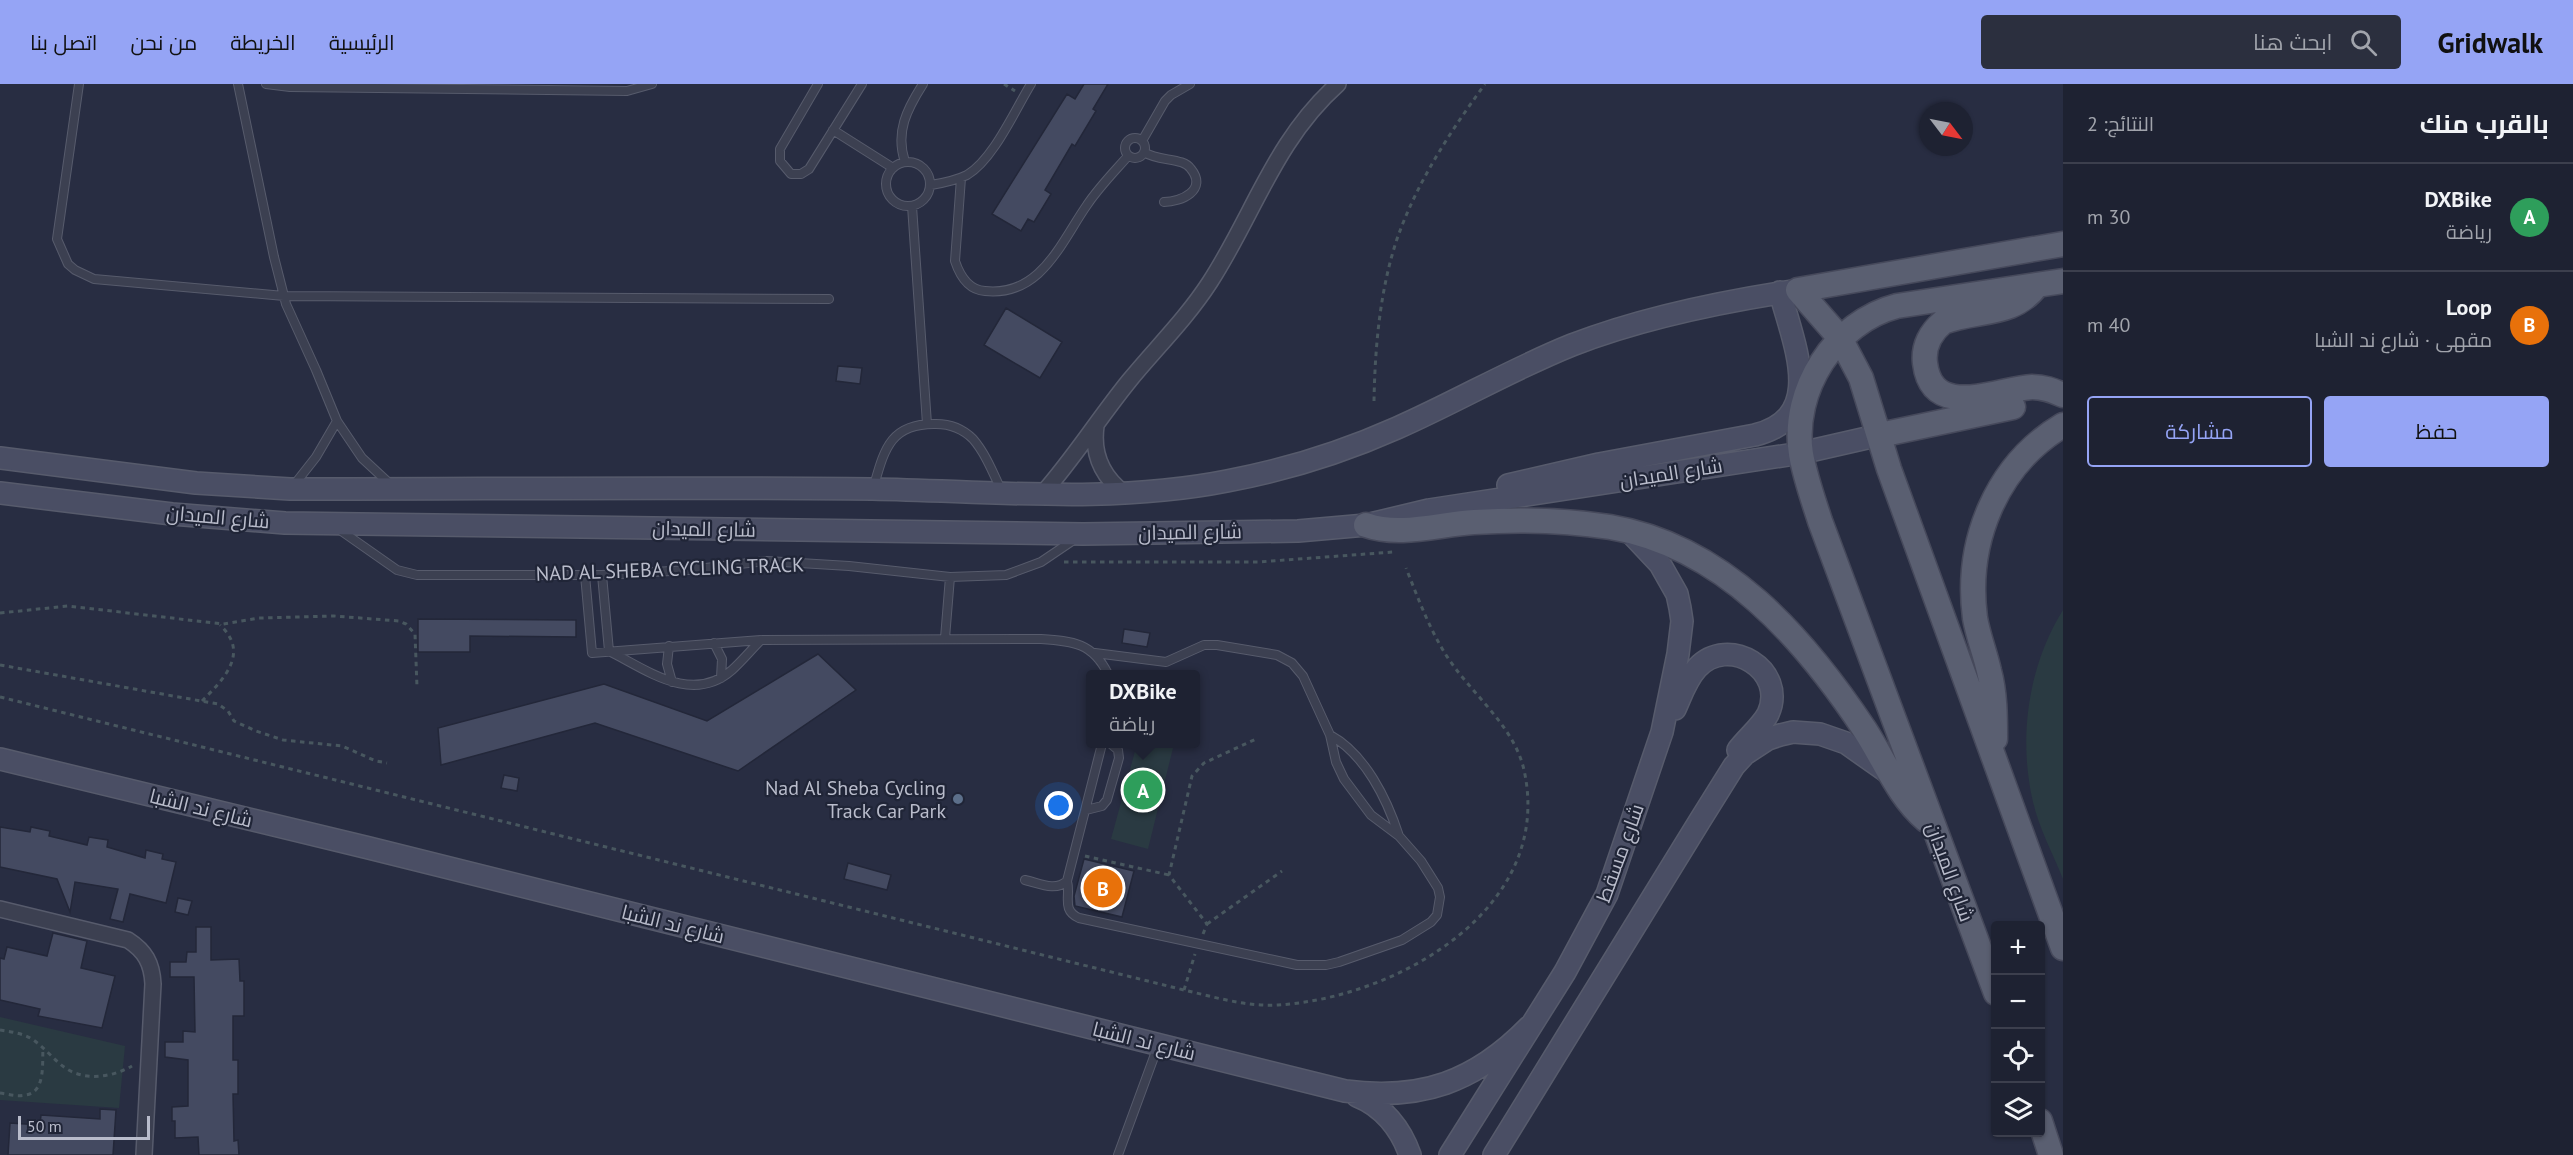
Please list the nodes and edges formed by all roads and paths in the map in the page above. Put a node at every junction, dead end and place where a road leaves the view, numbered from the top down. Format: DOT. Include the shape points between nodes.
graph roads {
  1 [pos="79,84"];
  2 [pos="238,84"];
  3 [pos="266,84"];
  4 [pos="652,84"];
  5 [pos="818,84"];
  6 [pos="862,84"];
  7 [pos="923,84"];
  8 [pos="1031,84"];
  9 [pos="1190,84"];
  10 [pos="1338,84"];
  11 [pos="1485,84"];
  12 [pos="833,130"];
  13 [pos="1142,141"];
  14 [pos="1144,152"];
  15 [pos="1128,156"];
  16 [pos="905,162"];
  17 [pos="893,168"];
  18 [pos="961,178"];
  19 [pos="931,185"];
  20 [pos="1164,202"];
  21 [pos="912,207"];
  22 [pos="2063,244"];
  23 [pos="2063,281"];
  24 [pos="2037,285"];
  25 [pos="1789,291"];
  26 [pos="284,296"];
  27 [pos="829,299"];
  28 [pos="1840,338"];
  29 [pos="2063,396"];
  30 [pos="1374,401"];
  31 [pos="337,421"];
  32 [pos="1097,423"];
  33 [pos="927,424"];
  34 [pos="2063,425"];
  35 [pos="1880,435"];
  36 [pos="1801,453"];
  37 [pos="5,457"];
  38 [pos="290,489"];
  39 [pos="395,489"];
  40 [pos="872,489"];
  41 [pos="0,493"];
  42 [pos="1003,493"];
  43 [pos="1042,493"];
  44 [pos="1124,493"];
  45 [pos="1429,510"];
  46 [pos="332,524"];
  47 [pos="1366,525"];
  48 [pos="1629,531"];
  49 [pos="1083,534"];
  50 [pos="1394,552"];
  51 [pos="1041,562"];
  52 [pos="1406,568"];
  53 [pos="585,575"];
  54 [pos="602,575"];
  55 [pos="950,577"];
  56 [pos="0,613"];
  57 [pos="219,624"];
  58 [pos="945,638"];
  59 [pos="761,640"];
  60 [pos="714,643"];
  61 [pos="669,646"];
  62 [pos="609,651"];
  63 [pos="1095,653"];
  64 [pos="0,665"];
  65 [pos="1105,670"];
  66 [pos="721,678"];
  67 [pos="672,682"];
  68 [pos="417,687"];
  69 [pos="0,697"];
  70 [pos="202,701"];
  71 [pos="1662,732"];
  72 [pos="1330,735"];
  73 [pos="1256,740"];
  74 [pos="1101,748"];
  75 [pos="1116,748"];
  76 [pos="1995,757"];
  77 [pos="0,759"];
  78 [pos="387,763"];
  79 [pos="1890,774"];
  80 [pos="1725,780"];
  81 [pos="1086,810"];
  82 [pos="1934,826"];
  83 [pos="1399,837"];
  84 [pos="1074,854"];
  85 [pos="1282,871"];
  86 [pos="1169,875"];
  87 [pos="1025,880"];
  88 [pos="1067,881"];
  89 [pos="0,909"];
  90 [pos="1207,924"];
  91 [pos="1199,943"];
  92 [pos="2063,948"];
  93 [pos="1991,982"];
  94 [pos="1184,990"];
  95 [pos="1529,1027"];
  96 [pos="0,1030"];
  97 [pos="1158,1044"];
  98 [pos="43,1048"];
  99 [pos="151,1054"];
  100 [pos="1345,1091"];
  101 [pos="0,1093"];
  102 [pos="2045,1136"];
  103 [pos="144,1155"];
  104 [pos="1118,1155"];
  105 [pos="1410,1155"];
  106 [pos="1450,1155"];
  107 [pos="1494,1155"];
  108 [pos="2051,1155"];
  1 -- 26 [label="lane" via="56,229 59,248 68,264 94,279"];
  2 -- 26 [label="lane"];
  3 -- 4 [label="lane" via="627,91"];
  5 -- 12 [label="lane" via="780,148 783,166 791,174 806,172"];
  6 -- 12 [label="lane"];
  7 -- 16 [label="lane" via="901,129"];
  8 -- 18 [label="lane" via="985,159"];
  9 -- 13 [label="lane" via="1165,101"];
  10 -- 32 [label="street" via="1309,113 1277,158 1216,272 1190,311"];
  11 -- 30 [label="path" via="1450,133 1397,239 1377,339"];
  12 -- 17 [label="lane"];
  13 -- 14 [label="lane"];
  13 -- 15 [label="lane" via="1128,141"];
  14 -- 15 [label="lane" via="1139,157"];
  14 -- 20 [label="lane" via="1161,160 1184,163 1194,173 1196,183 1190,194 1180,201"];
  15 -- 18 [label="lane" via="1088,203 1048,265 1031,280 1000,291 981,291 958,271"];
  16 -- 17 [label="lane"];
  16 -- 19 [label="lane" via="926,170"];
  17 -- 21 [label="lane" via="887,177 887,192 897,204"];
  18 -- 19 [label="lane"];
  19 -- 21 [label="lane" via="926,199"];
  21 -- 33 [label="lane"];
  22 -- 25 [label="main road, شارع الميدان"];
  23 -- 24 [label="main road"];
  24 -- 28 [label="main road" via="1887,308 1858,322"];
  24 -- 29 [label="main road" via="2011,307 1943,322 1926,347 1925,364 1936,387 1958,398 2030,387 2050,388"];
  25 -- 28 [label="main road"];
  25 -- 44 [label="street, شارع الميدان" via="1652,320 1592,338 1399,428 1315,459 1226,482"];
  25 -- 45 [label="street" via="1801,388 1793,410 1777,427 1755,435 1599,464 1442,501"];
  26 -- 27 [label="lane"];
  26 -- 31 [label="lane"];
  28 -- 35 [label="main road" via="1861,378"];
  28 -- 36 [label="main road" via="1826,355 1807,396"];
  29 -- 35 [label="main road"];
  31 -- 38 [label="lane" via="316,457"];
  31 -- 39 [label="lane" via="362,458"];
  32 -- 43 [label="street"];
  32 -- 44 [label="street" via="1099,463 1109,480"];
  33 -- 40 [label="lane" via="904,428 894,436 882,457"];
  33 -- 42 [label="lane" via="949,425 967,434"];
  34 -- 76 [label="main road" via="2008,475 1986,514 1978,544 1973,596 1978,635 1992,687"];
  35 -- 36 [label="street"];
  35 -- 76 [label="main road"];
  36 -- 45 [label="street, شارع الميدان"];
  36 -- 82 [label="main road, شارع الميدان" via="1820,520"];
  37 -- 38 [label="street, شارع الميدان" via="196,483"];
  38 -- 39 [label="street, شارع الميدان"];
  39 -- 40 [label="street, شارع الميدان"];
  40 -- 42 [label="street, شارع الميدان"];
  41 -- 46 [label="street, شارع الميدان" via="229,519"];
  42 -- 43 [label="street, شارع الميدان"];
  43 -- 44 [label="street, شارع الميدان"];
  45 -- 47 [label="street, شارع الميدان"];
  46 -- 49 [label="street, شارع الميدان"];
  46 -- 53 [label="lane, NAD AL SHEBA CYCLING TRACK" via="407,574"];
  47 -- 48 [label="main road" via="1395,530 1527,520"];
  47 -- 49 [label="street, شارع الميدان" via="1298,531"];
  48 -- 71 [label="street, شارع مسقط" via="1659,564 1677,594 1680,608 1678,654"];
  48 -- 79 [label="main road" via="1664,540 1708,564 1740,585 1767,610 1828,676"];
  49 -- 51 [label="lane, NAD AL SHEBA CYCLING TRACK"];
  50 -- 51 [label="path" via="1257,562"];
  51 -- 55 [label="lane, NAD AL SHEBA CYCLING TRACK" via="1006,575"];
  52 -- 94 [label="path" via="1446,655 1507,733 1522,760 1529,796 1526,837 1509,875 1483,912 1446,946 1383,981 1278,1005"];
  53 -- 54 [label="lane, NAD AL SHEBA CYCLING TRACK"];
  53 -- 62 [label="lane" via="592,653"];
  54 -- 55 [label="lane, NAD AL SHEBA CYCLING TRACK" via="767,561"];
  54 -- 62 [label="lane"];
  55 -- 58 [label="lane"];
  56 -- 57 [label="path" via="81,607"];
  57 -- 68 [label="path" via="259,618 334,616 399,621 416,634"];
  57 -- 70 [label="path" via="233,647 232,665"];
  58 -- 59 [label="lane"];
  58 -- 63 [label="lane" via="1058,640"];
  59 -- 60 [label="lane"];
  59 -- 66 [label="lane"];
  60 -- 61 [label="lane"];
  60 -- 66 [label="lane" via="722,659"];
  61 -- 62 [label="lane"];
  61 -- 67 [label="lane" via="667,664"];
  62 -- 67 [label="lane"];
  63 -- 65 [label="lane"];
  63 -- 72 [label="lane" via="1166,662 1204,645 1217,645 1277,655 1292,663 1303,676"];
  64 -- 70 [label="path"];
  66 -- 67 [label="lane" via="697,686"];
  69 -- 94 [label="path"];
  70 -- 78 [label="path" via="222,705 237,723 283,740 342,746"];
  71 -- 80 [label="street" via="1690,678 1706,661 1728,654 1750,659 1767,676 1770,706 1763,721 1733,757"];
  71 -- 95 [label="street, شارع مسقط" via="1607,894 1579,948"];
  72 -- 83 [label="lane" via="1361,762 1384,800"];
  72 -- 83 [label="lane" via="1336,762 1348,786 1371,815"];
  73 -- 86 [label="path" via="1204,763 1192,776"];
  74 -- 81 [label="lane"];
  75 -- 81 [label="lane" via="1119,758 1107,800 1102,806"];
  76 -- 92 [label="main road"];
  77 -- 97 [label="street, شارع ند الشبا"];
  79 -- 80 [label="street, شارع مسقط" via="1846,743 1820,734 1793,732 1756,746"];
  79 -- 82 [label="main road" via="1911,805"];
  80 -- 107 [label="street, شارع مسقط"];
  81 -- 84 [label="lane"];
  82 -- 93 [label="main road, شارع الميدان"];
  83 -- 91 [label="lane" via="1422,861 1440,897 1437,915 1424,928 1392,945 1339,962 1311,965 1284,963"];
  84 -- 86 [label="path"];
  84 -- 88 [label="lane"];
  85 -- 90 [label="path"];
  86 -- 90 [label="path"];
  87 -- 88 [label="lane" via="1052,887"];
  88 -- 91 [label="lane" via="1067,907 1074,916"];
  89 -- 99 [label="street" via="115,936 139,947 152,971"];
  90 -- 91 [label="path"];
  91 -- 94 [label="path"];
  95 -- 100 [label="street, شارع ند الشبا" via="1485,1066 1441,1086 1403,1094"];
  95 -- 106 [label="street, شارع مسقط"];
  96 -- 98 [label="path" via="16,1032"];
  97 -- 100 [label="street, شارع ند الشبا"];
  97 -- 104 [label="lane"];
  98 -- 99 [label="path" via="66,1069 94,1077 123,1071"];
  98 -- 101 [label="path" via="42,1077 36,1089 26,1095"];
  99 -- 103 [label="street"];
  100 -- 105 [label="street, شارع ند الشبا" via="1381,1110 1396,1125"];
  102 -- 108 [label="main road"];
}
